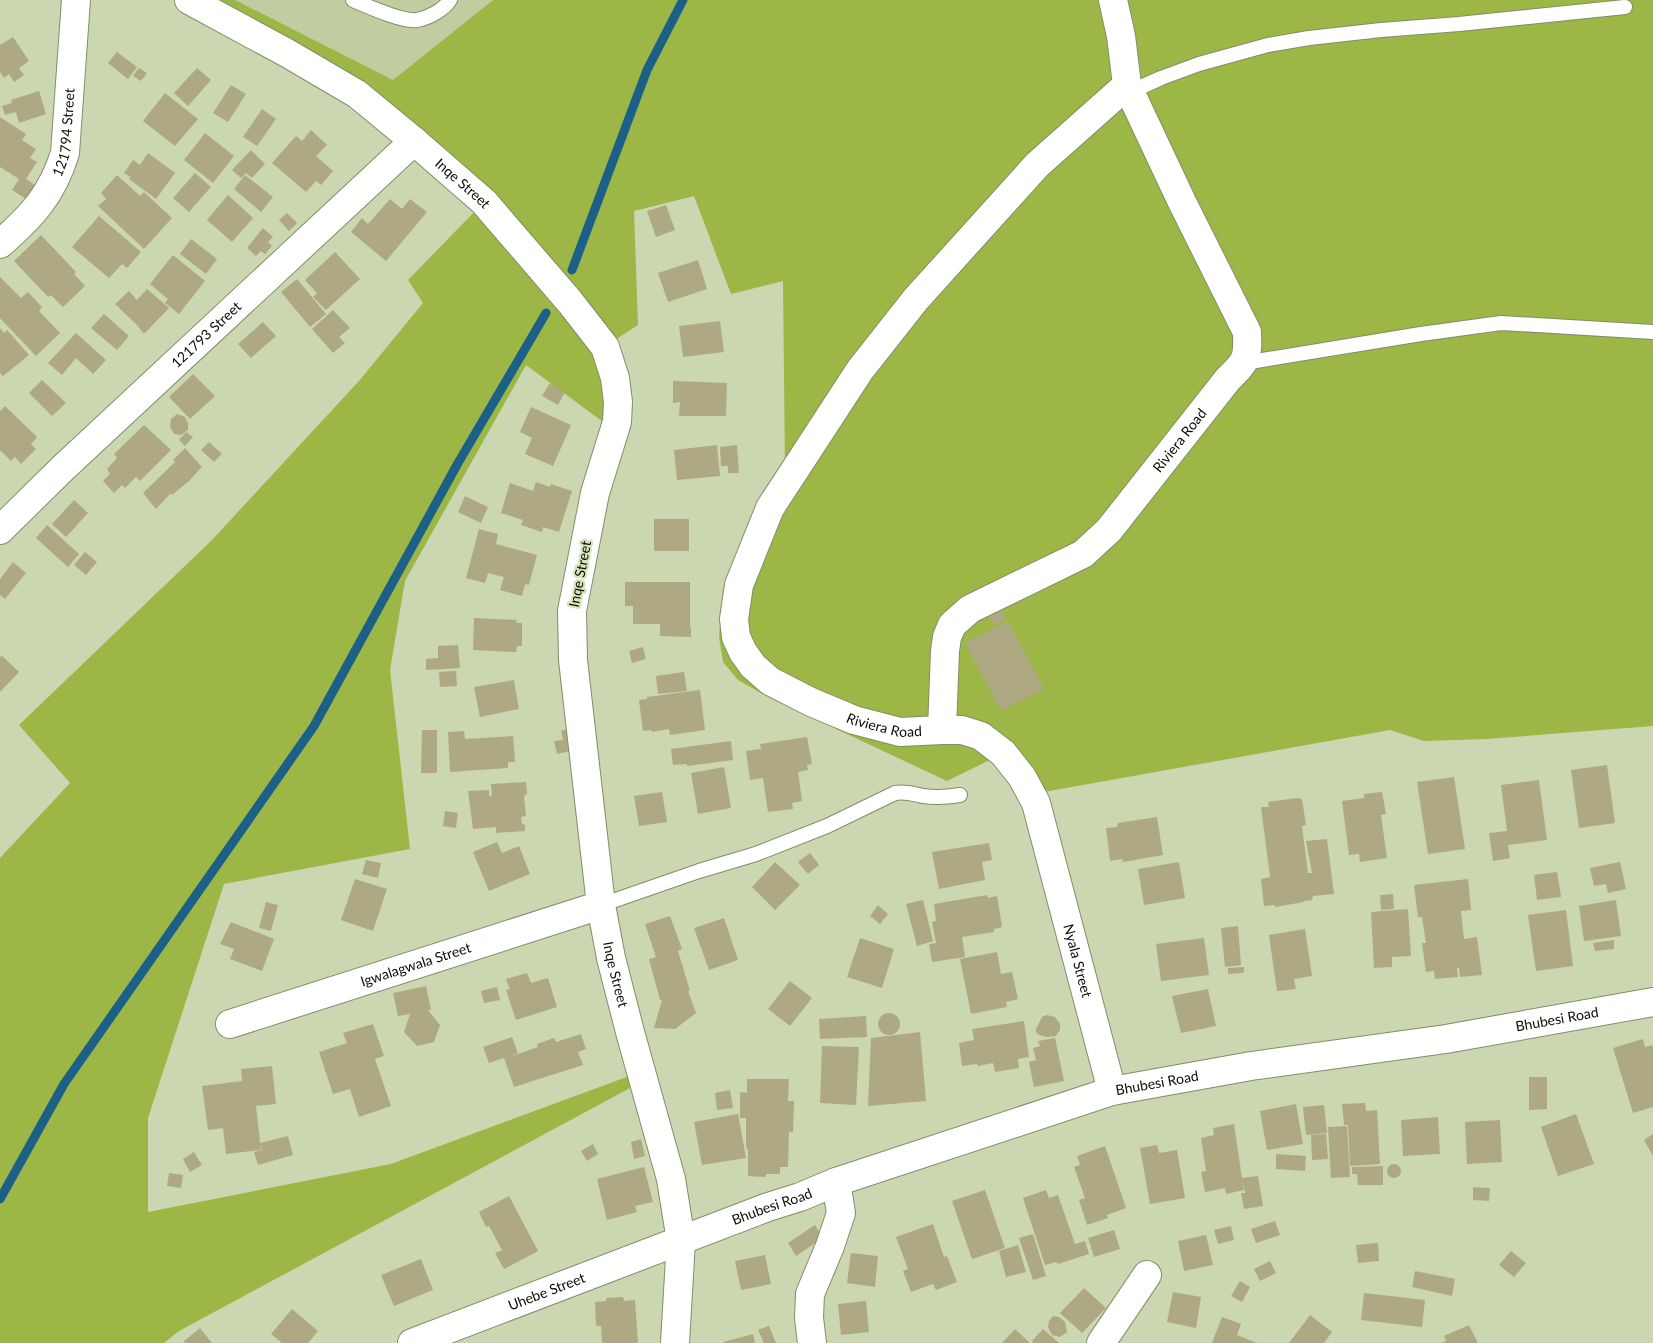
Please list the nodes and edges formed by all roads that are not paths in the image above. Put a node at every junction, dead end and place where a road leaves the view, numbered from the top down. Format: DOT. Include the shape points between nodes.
graph roads {
  1 [pos="76,0"];
  2 [pos="189,0"];
  3 [pos="353,0"];
  4 [pos="450,0"];
  5 [pos="1113,0"];
  6 [pos="1626,7"];
  7 [pos="1128,88"];
  8 [pos="414,141"];
  9 [pos="0,244"];
  10 [pos="1653,332"];
  11 [pos="1244,363"];
  12 [pos="0,530"];
  13 [pos="942,730"];
  14 [pos="960,795"];
  15 [pos="601,905"];
  16 [pos="1653,1002"];
  17 [pos="230,1024"];
  18 [pos="1112,1091"];
  19 [pos="836,1182"];
  20 [pos="681,1241"];
  21 [pos="1147,1275"];
  22 [pos="412,1343"];
  23 [pos="675,1343"];
  24 [pos="812,1343"];
  25 [pos="1101,1343"];
  1 -- 9 [label="street, 121794 Street" via="65,153 59,171 38,208"];
  2 -- 8 [label="street, Inqe Street" via="356,94"];
  3 -- 4 [label="lane" via="386,14 416,20 434,14"];
  5 -- 7 [label="street"];
  6 -- 7 [label="lane" via="1309,38 1268,45 1199,64"];
  7 -- 11 [label="street" via="1247,332"];
  7 -- 13 [label="street, Riviera Road" via="1036,165 916,299 860,370 770,508 739,585 734,619 736,637 753,666 770,680 854,720 900,732"];
  8 -- 12 [label="street, 121793 Street"];
  8 -- 15 [label="street, Inqe Street" via="484,202 570,302 605,347 616,378 617,422 595,494 572,611 573,660"];
  10 -- 11 [label="lane" via="1501,323"];
  11 -- 13 [label="street, Riviera Road" via="1109,530 1083,554 970,609 952,625 945,651"];
  13 -- 18 [label="street, Nyala Street" via="962,730 981,736 1003,753 1022,777 1036,803"];
  14 -- 15 [label="lane" via="895,793 827,826 756,854"];
  15 -- 17 [label="street, Igwalagwala Street"];
  15 -- 20 [label="street, Inqe Street" via="611,958 671,1179"];
  16 -- 18 [label="street, Bhubesi Road" via="1446,1039 1242,1068"];
  18 -- 19 [label="street, Bhubesi Road"];
  19 -- 20 [label="street, Bhubesi Road"];
  19 -- 24 [label="street" via="841,1213 810,1294"];
  20 -- 22 [label="street, Uhebe Street"];
  20 -- 23 [label="street, Inqe Street"];
  21 -- 25 [label="street"];
}
